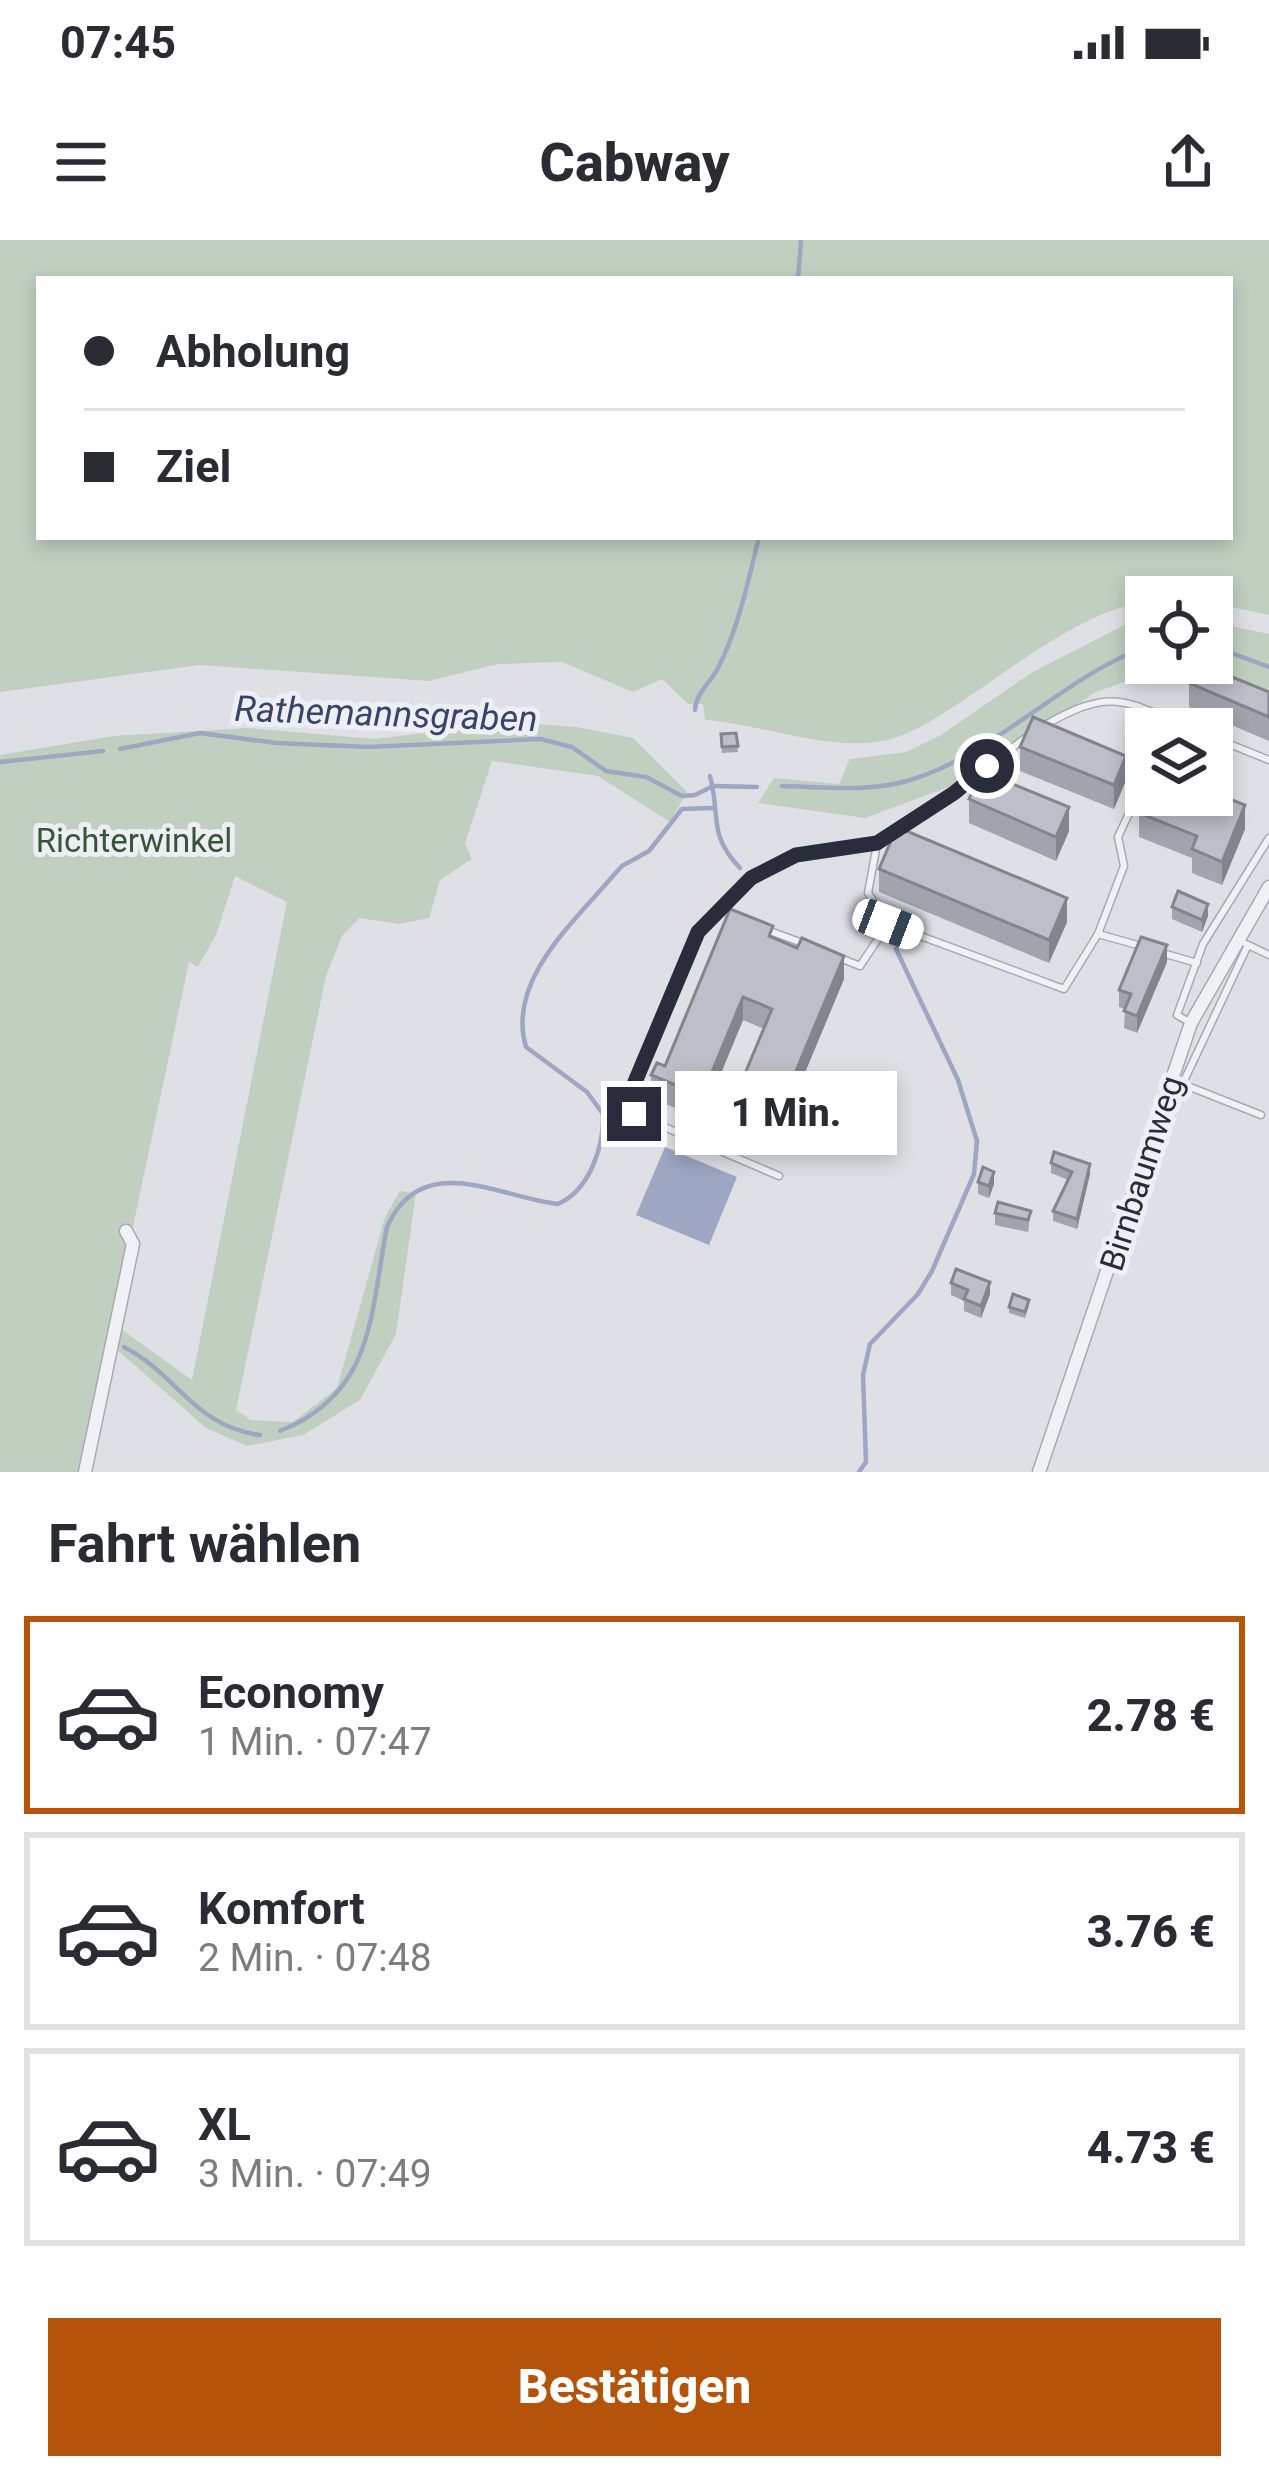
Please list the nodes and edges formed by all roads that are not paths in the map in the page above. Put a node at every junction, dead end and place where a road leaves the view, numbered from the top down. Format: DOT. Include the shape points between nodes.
graph roads {
  1 [pos="1130,708"];
  2 [pos="1233,745"];
  3 [pos="1269,760"];
  4 [pos="1128,816"];
  5 [pos="1269,838"];
  6 [pos="877,843"];
  7 [pos="1269,887"];
  8 [pos="719,911"];
  9 [pos="739,919"];
  10 [pos="888,924"];
  11 [pos="759,927"];
  12 [pos="1098,934"];
  13 [pos="1242,942"];
  14 [pos="820,950"];
  15 [pos="1269,955"];
  16 [pos="840,958"];
  17 [pos="1197,962"];
  18 [pos="1191,1023"];
  19 [pos="1177,1081"];
  20 [pos="1262,1115"];
  21 [pos="779,1176"];
  22 [pos="126,1231"];
  23 [pos="85,1472"];
  24 [pos="1040,1472"];
  1 -- 6 [label="lane" via="1107,698 1078,707"];
  2 -- 3 [label="lane"];
  4 -- 12 [label="lane" via="1118,837 1124,866"];
  5 -- 17 [label="lane"];
  6 -- 8 [label="lane" via="796,855 751,878"];
  6 -- 10 [label="lane" via="868,892"];
  7 -- 13 [label="street, Birnbaumweg"];
  8 -- 9 [label="lane"];
  8 -- 21 [label="lane" via="698,932 627,1101 634,1114"];
  10 -- 12 [label="lane" via="1064,989"];
  10 -- 16 [label="lane" via="860,966"];
  11 -- 14 [label="lane"];
  12 -- 17 [label="lane"];
  13 -- 15 [label="lane"];
  13 -- 18 [label="street, Birnbaumweg"];
  13 -- 19 [label="lane"];
  17 -- 18 [label="lane" via="1177,1016"];
  18 -- 19 [label="street, Birnbaumweg"];
  19 -- 20 [label="lane"];
  19 -- 24 [label="street, Birnbaumweg"];
  22 -- 23 [label="street" via="133,1244"];
}
